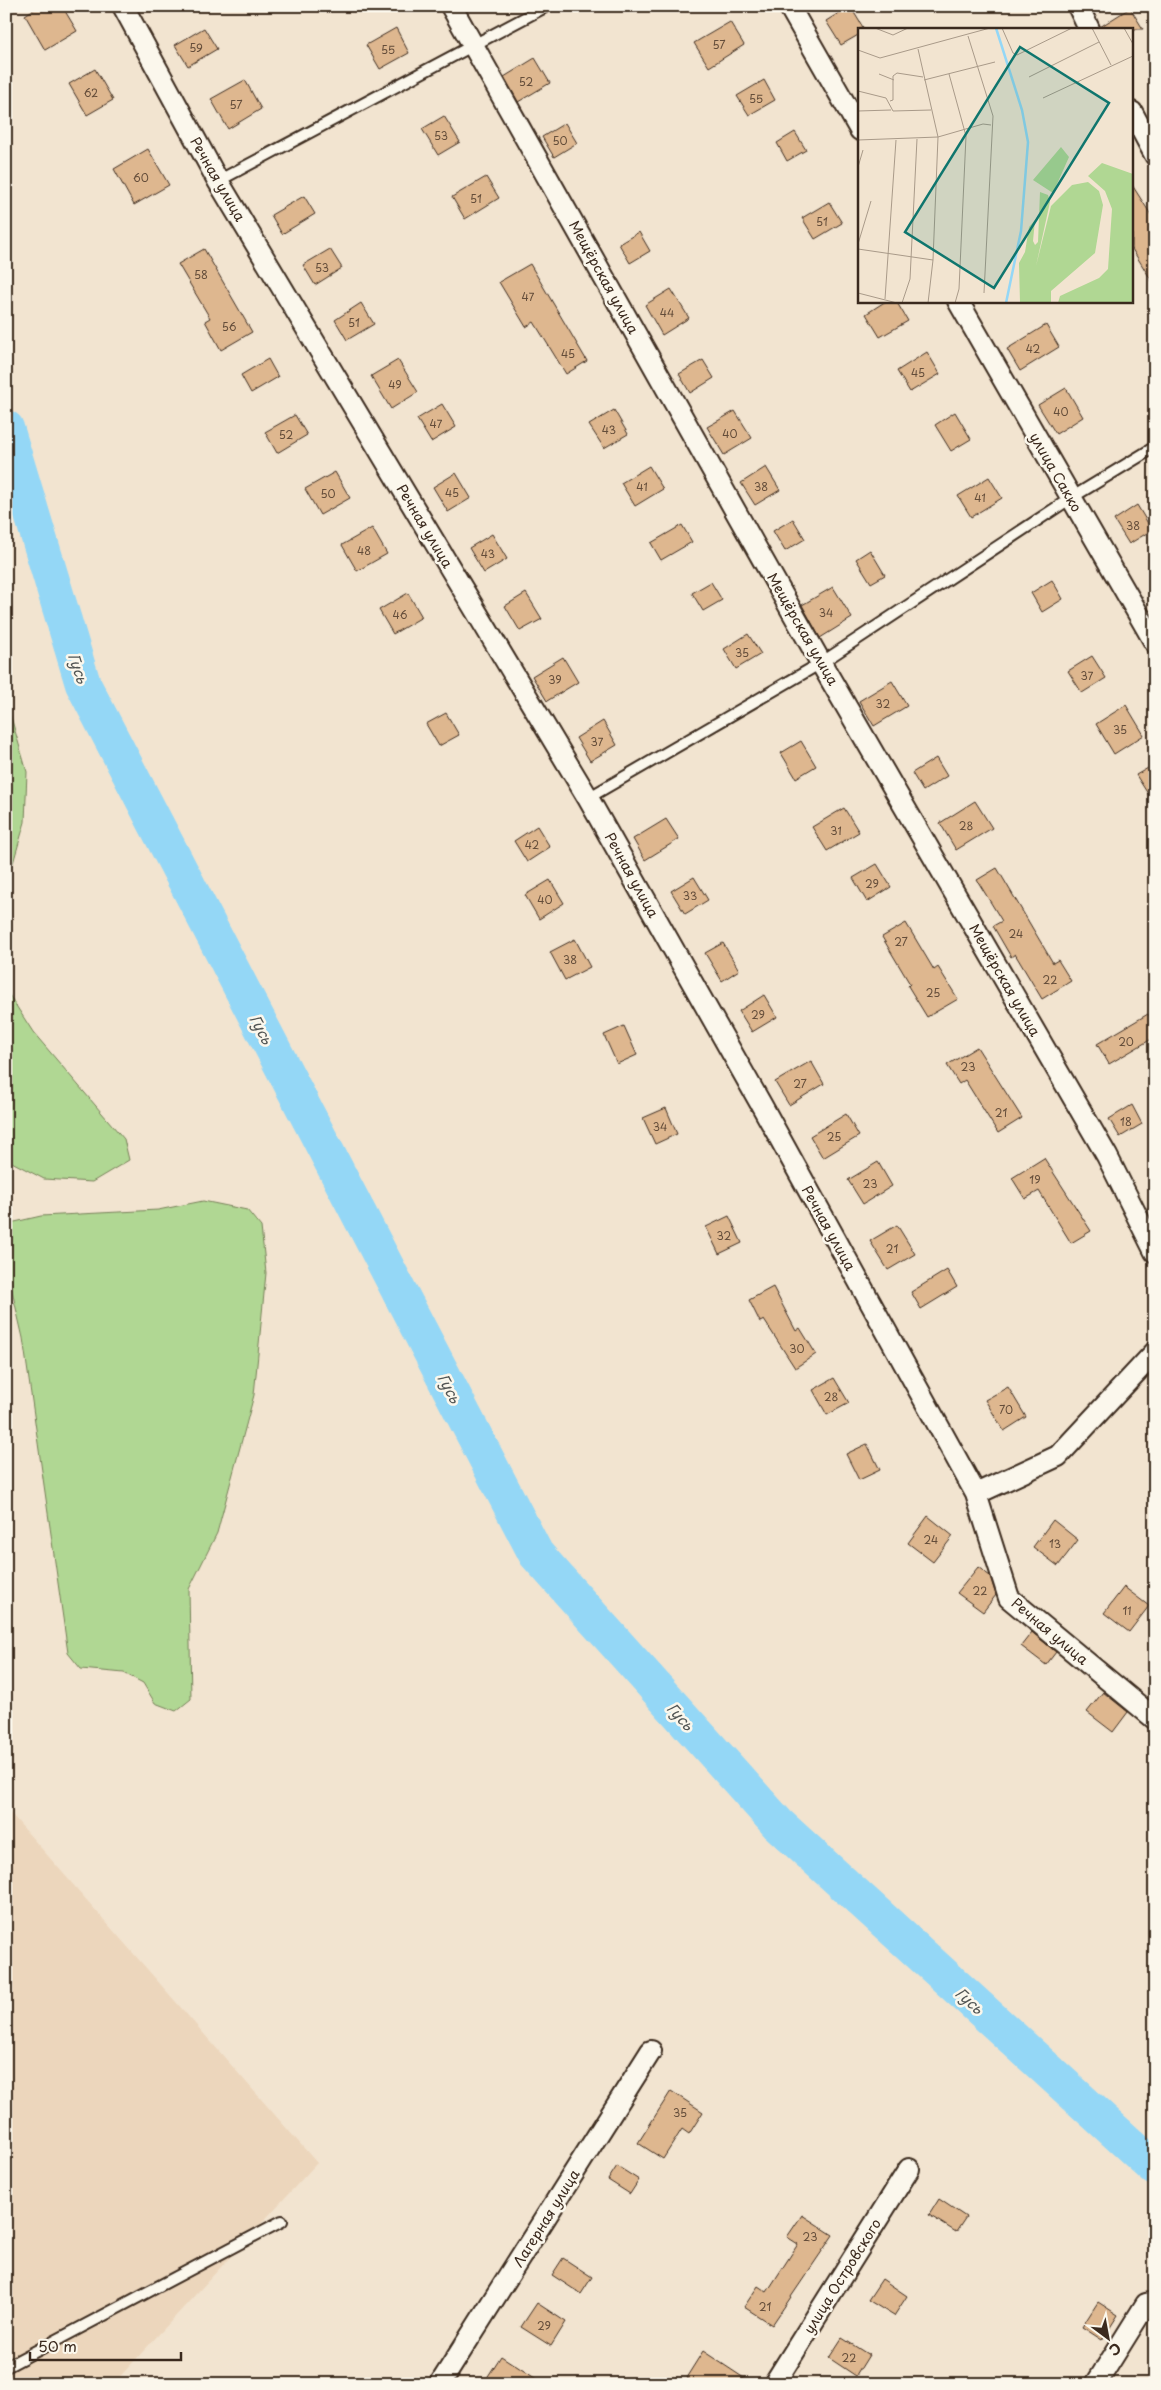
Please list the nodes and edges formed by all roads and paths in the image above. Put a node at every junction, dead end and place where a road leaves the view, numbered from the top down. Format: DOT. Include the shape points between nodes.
graph roads {
  1 [pos="123,6"];
  2 [pos="451,6"];
  3 [pos="547,6"];
  4 [pos="789,6"];
  5 [pos="1078,6"];
  6 [pos="1089,28"];
  7 [pos="474,46"];
  8 [pos="1134,116"];
  9 [pos="858,127"];
  10 [pos="1155,156"];
  11 [pos="218,182"];
  12 [pos="959,302"];
  13 [pos="1155,447"];
  14 [pos="1072,498"];
  15 [pos="1155,643"];
  16 [pos="821,663"];
  17 [pos="588,798"];
  18 [pos="1155,1252"];
  19 [pos="1155,1352"];
  20 [pos="976,1494"];
  21 [pos="1155,1719"];
  22 [pos="651,2051"];
  23 [pos="909,2169"];
  24 [pos="282,2221"];
  25 [pos="1150,2303"];
  26 [pos="6,2367"];
  27 [pos="440,2384"];
  28 [pos="774,2384"];
  29 [pos="1096,2384"];
  1 -- 11 [label="street, Речная улица"];
  2 -- 7 [label="street, Мещёрская улица"];
  3 -- 7 [label="lane"];
  4 -- 9 [label="street"];
  5 -- 6 [label="street"];
  7 -- 11 [label="lane"];
  7 -- 16 [label="street, Мещёрская улица"];
  8 -- 10 [label="street"];
  11 -- 17 [label="street, Речная улица"];
  12 -- 14 [label="street, улица Сакко"];
  13 -- 14 [label="lane"];
  14 -- 15 [label="street, улица Сакко"];
  14 -- 16 [label="lane"];
  16 -- 17 [label="lane"];
  16 -- 18 [label="street, Мещёрская улица" via="1107,1156"];
  17 -- 20 [label="street, Речная улица"];
  19 -- 20 [label="street" via="1058,1456"];
  20 -- 21 [label="street, Речная улица" via="1009,1598"];
  22 -- 27 [label="street, Лагерная улица"];
  23 -- 28 [label="street, улица Островского"];
  24 -- 26 [label="lane"];
  25 -- 29 [label="street"];
}
